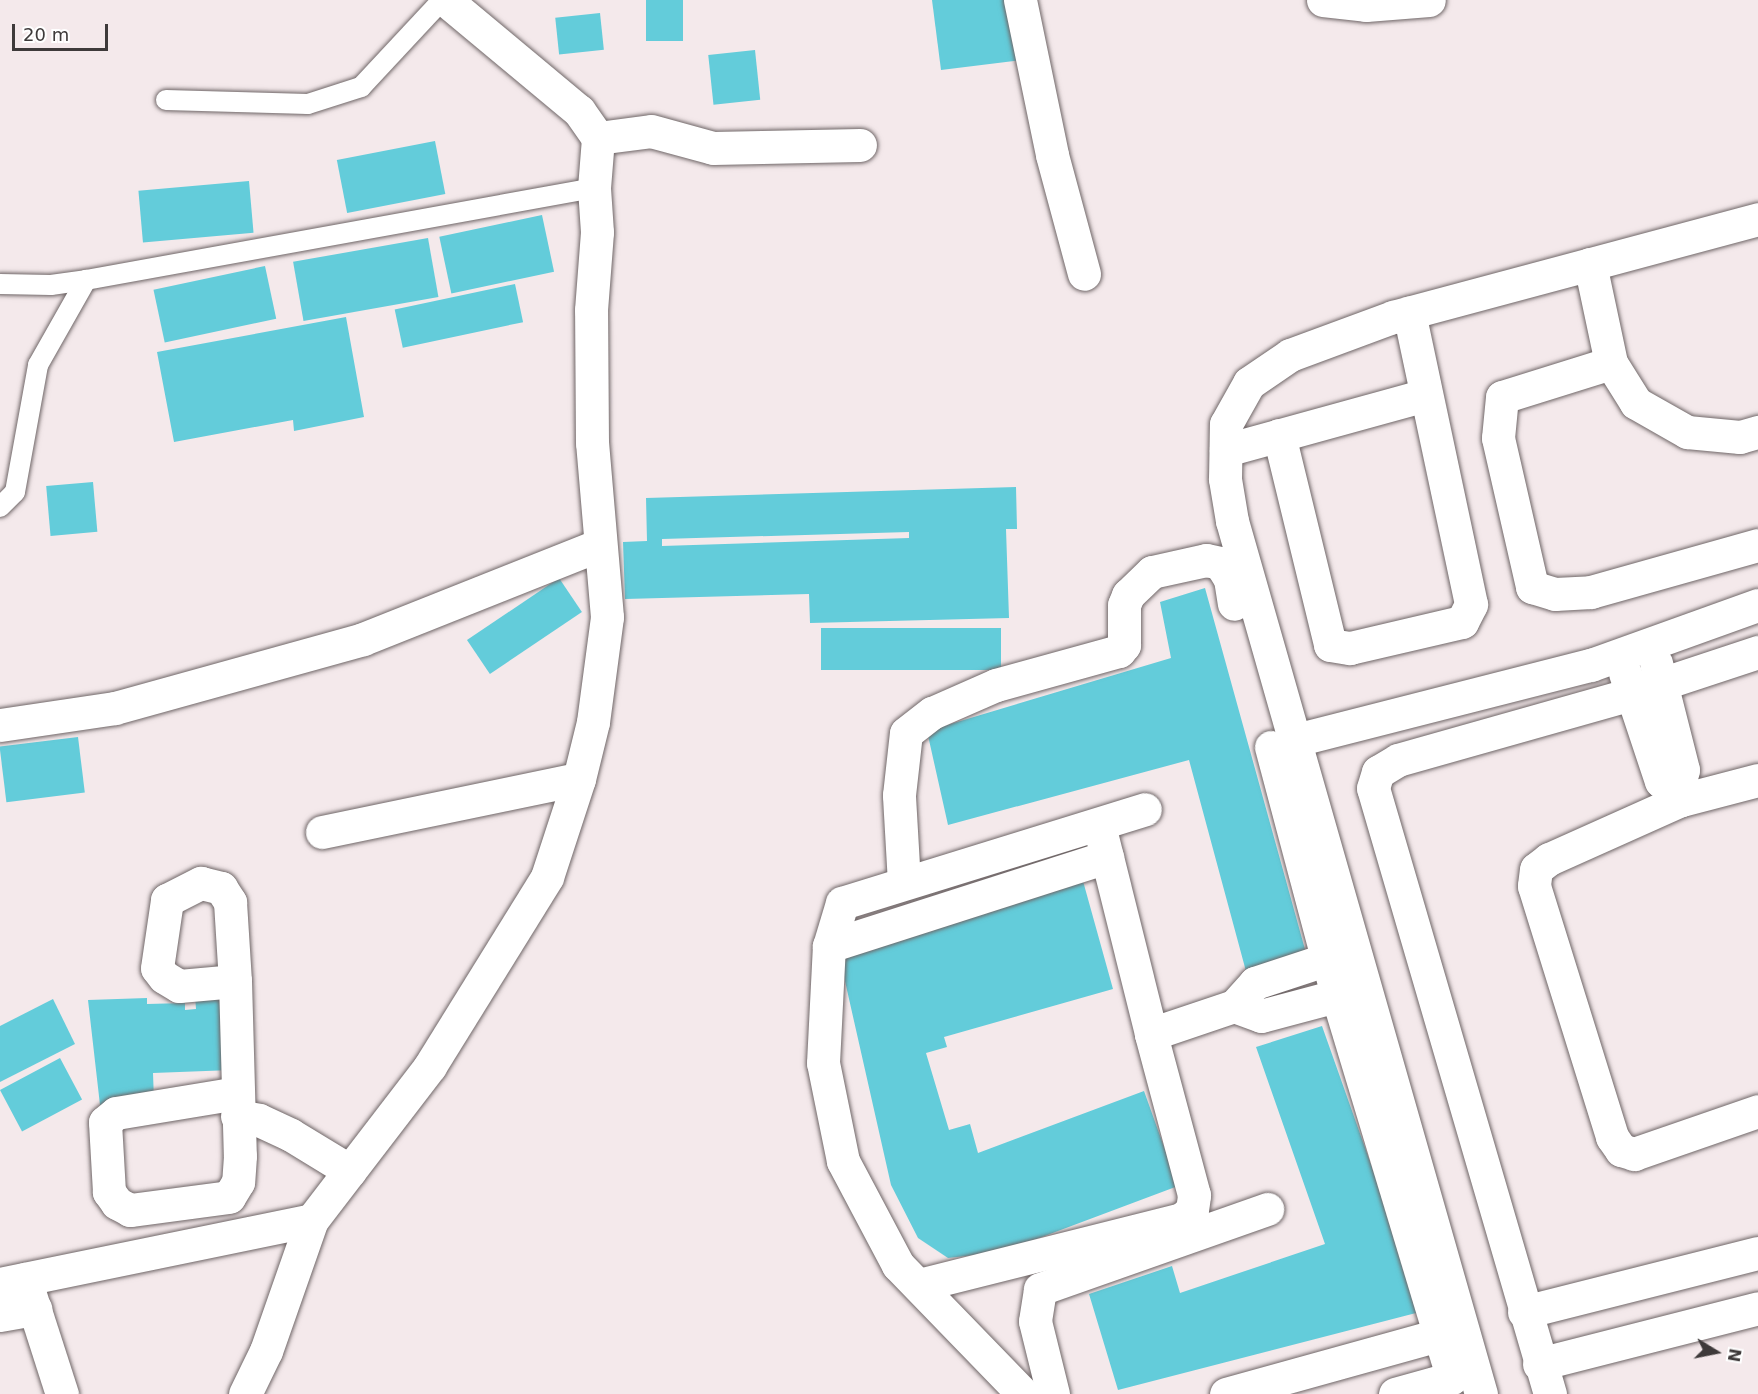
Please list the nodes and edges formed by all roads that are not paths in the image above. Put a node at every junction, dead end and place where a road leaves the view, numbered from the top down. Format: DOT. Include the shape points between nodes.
graph roads {
  1 [pos="444,0"];
  2 [pos="1020,0"];
  3 [pos="1323,0"];
  4 [pos="1430,0"];
  5 [pos="166,100"];
  6 [pos="598,138"];
  7 [pos="860,145"];
  8 [pos="594,188"];
  9 [pos="1758,219"];
  10 [pos="1590,264"];
  11 [pos="1084,274"];
  12 [pos="86,280"];
  13 [pos="0,284"];
  14 [pos="1409,313"];
  15 [pos="1611,363"];
  16 [pos="1426,394"];
  17 [pos="1758,432"];
  18 [pos="1279,435"];
  19 [pos="1226,450"];
  20 [pos="0,507"];
  21 [pos="599,545"];
  22 [pos="1758,545"];
  23 [pos="1758,605"];
  24 [pos="1650,644"];
  25 [pos="1758,652"];
  26 [pos="1619,655"];
  27 [pos="1663,683"];
  28 [pos="1630,694"];
  29 [pos="0,725"];
  30 [pos="1292,741"];
  31 [pos="579,779"];
  32 [pos="1758,780"];
  33 [pos="1679,796"];
  34 [pos="1145,809"];
  35 [pos="1099,823"];
  36 [pos="322,832"];
  37 [pos="1107,857"];
  38 [pos="904,883"];
  39 [pos="829,946"];
  40 [pos="1341,955"];
  41 [pos="235,981"];
  42 [pos="1352,991"];
  43 [pos="1234,1006"];
  44 [pos="1151,1034"];
  45 [pos="237,1105"];
  46 [pos="1758,1111"];
  47 [pos="350,1171"];
  48 [pos="1267,1209"];
  49 [pos="312,1220"];
  50 [pos="1758,1253"];
  51 [pos="919,1285"];
  52 [pos="20,1291"];
  53 [pos="1758,1308"];
  54 [pos="1524,1312"];
  55 [pos="0,1316"];
  56 [pos="1439,1335"];
  57 [pos="1539,1364"];
  58 [pos="1455,1386"];
  59 [pos="62,1394"];
  60 [pos="245,1394"];
  61 [pos="1023,1394"];
  62 [pos="1053,1394"];
  63 [pos="1226,1394"];
  64 [pos="1395,1394"];
  65 [pos="1480,1394"];
  66 [pos="1550,1394"];
  1 -- 5 [label="lane" via="361,87 308,104"];
  1 -- 6 [label="street" via="579,111"];
  2 -- 11 [label="street" via="1052,156"];
  3 -- 4 [label="street" via="1366,5"];
  6 -- 7 [label="street" via="651,131 713,148"];
  6 -- 8 [label="street"];
  8 -- 12 [label="lane"];
  8 -- 21 [label="street" via="597,232 591,310 592,443"];
  9 -- 10 [label="street"];
  10 -- 14 [label="street"];
  10 -- 15 [label="street"];
  12 -- 13 [label="lane" via="51,285"];
  12 -- 20 [label="lane" via="38,364 15,492"];
  14 -- 16 [label="street"];
  14 -- 19 [label="street" via="1290,355 1249,383 1226,424"];
  15 -- 17 [label="street" via="1636,403 1687,432 1740,437"];
  15 -- 22 [label="street" via="1502,397 1498,438 1532,587 1556,594 1591,592"];
  16 -- 18 [label="street"];
  16 -- 18 [label="street" via="1471,604 1462,622 1350,648 1330,645"];
  18 -- 19 [label="street"];
  19 -- 30 [label="street" via="1225,478 1232,521"];
  21 -- 29 [label="street" via="363,639 115,708"];
  21 -- 31 [label="street" via="607,617 593,722"];
  23 -- 24 [label="street"];
  24 -- 26 [label="street"];
  24 -- 27 [label="street"];
  25 -- 27 [label="street"];
  26 -- 28 [label="street"];
  26 -- 30 [label="street"];
  27 -- 28 [label="street"];
  27 -- 33 [label="street" via="1683,770"];
  28 -- 33 [label="street" via="1661,781"];
  28 -- 54 [label="street" via="1398,760 1378,772 1373,788"];
  30 -- 40 [label="street"];
  31 -- 36 [label="street"];
  31 -- 47 [label="street" via="547,877 430,1066"];
  32 -- 33 [label="street"];
  33 -- 46 [label="street" via="1549,859 1536,869 1534,886 1612,1137 1621,1150 1634,1154"];
  34 -- 35 [label="street"];
  35 -- 37 [label="street"];
  35 -- 38 [label="street"];
  37 -- 39 [label="street"];
  37 -- 44 [label="street"];
  38 -- 39 [label="street" via="842,903"];
  38 -- 40 [label="street" via="899,795 906,734 932,713 996,685 1119,651 1124,645 1124,605 1137,584 1152,572 1206,560 1220,563 1230,579"];
  39 -- 51 [label="street" via="823,1063 843,1161 898,1264"];
  40 -- 42 [label="street"];
  40 -- 43 [label="street" via="1255,983"];
  41 -- 45 [label="street"];
  42 -- 43 [label="street" via="1261,1016"];
  42 -- 56 [label="street"];
  42 -- 65 [label="street"];
  43 -- 44 [label="street"];
  44 -- 51 [label="street" via="1194,1195 1192,1210 1182,1219"];
  45 -- 45 [label="street" via="116,1113 105,1122 109,1192 130,1210 229,1197 238,1182"];
  45 -- 47 [label="street"];
  47 -- 49 [label="street"];
  48 -- 62 [label="street" via="1040,1289 1035,1321"];
  49 -- 52 [label="street"];
  49 -- 60 [label="street" via="266,1351"];
  50 -- 54 [label="street"];
  51 -- 61 [label="street"];
  52 -- 55 [label="street"];
  52 -- 59 [label="street"];
  53 -- 57 [label="street"];
  54 -- 57 [label="street"];
  56 -- 58 [label="street"];
  56 -- 63 [label="street"];
  57 -- 66 [label="street"];
  58 -- 64 [label="street"];
}
